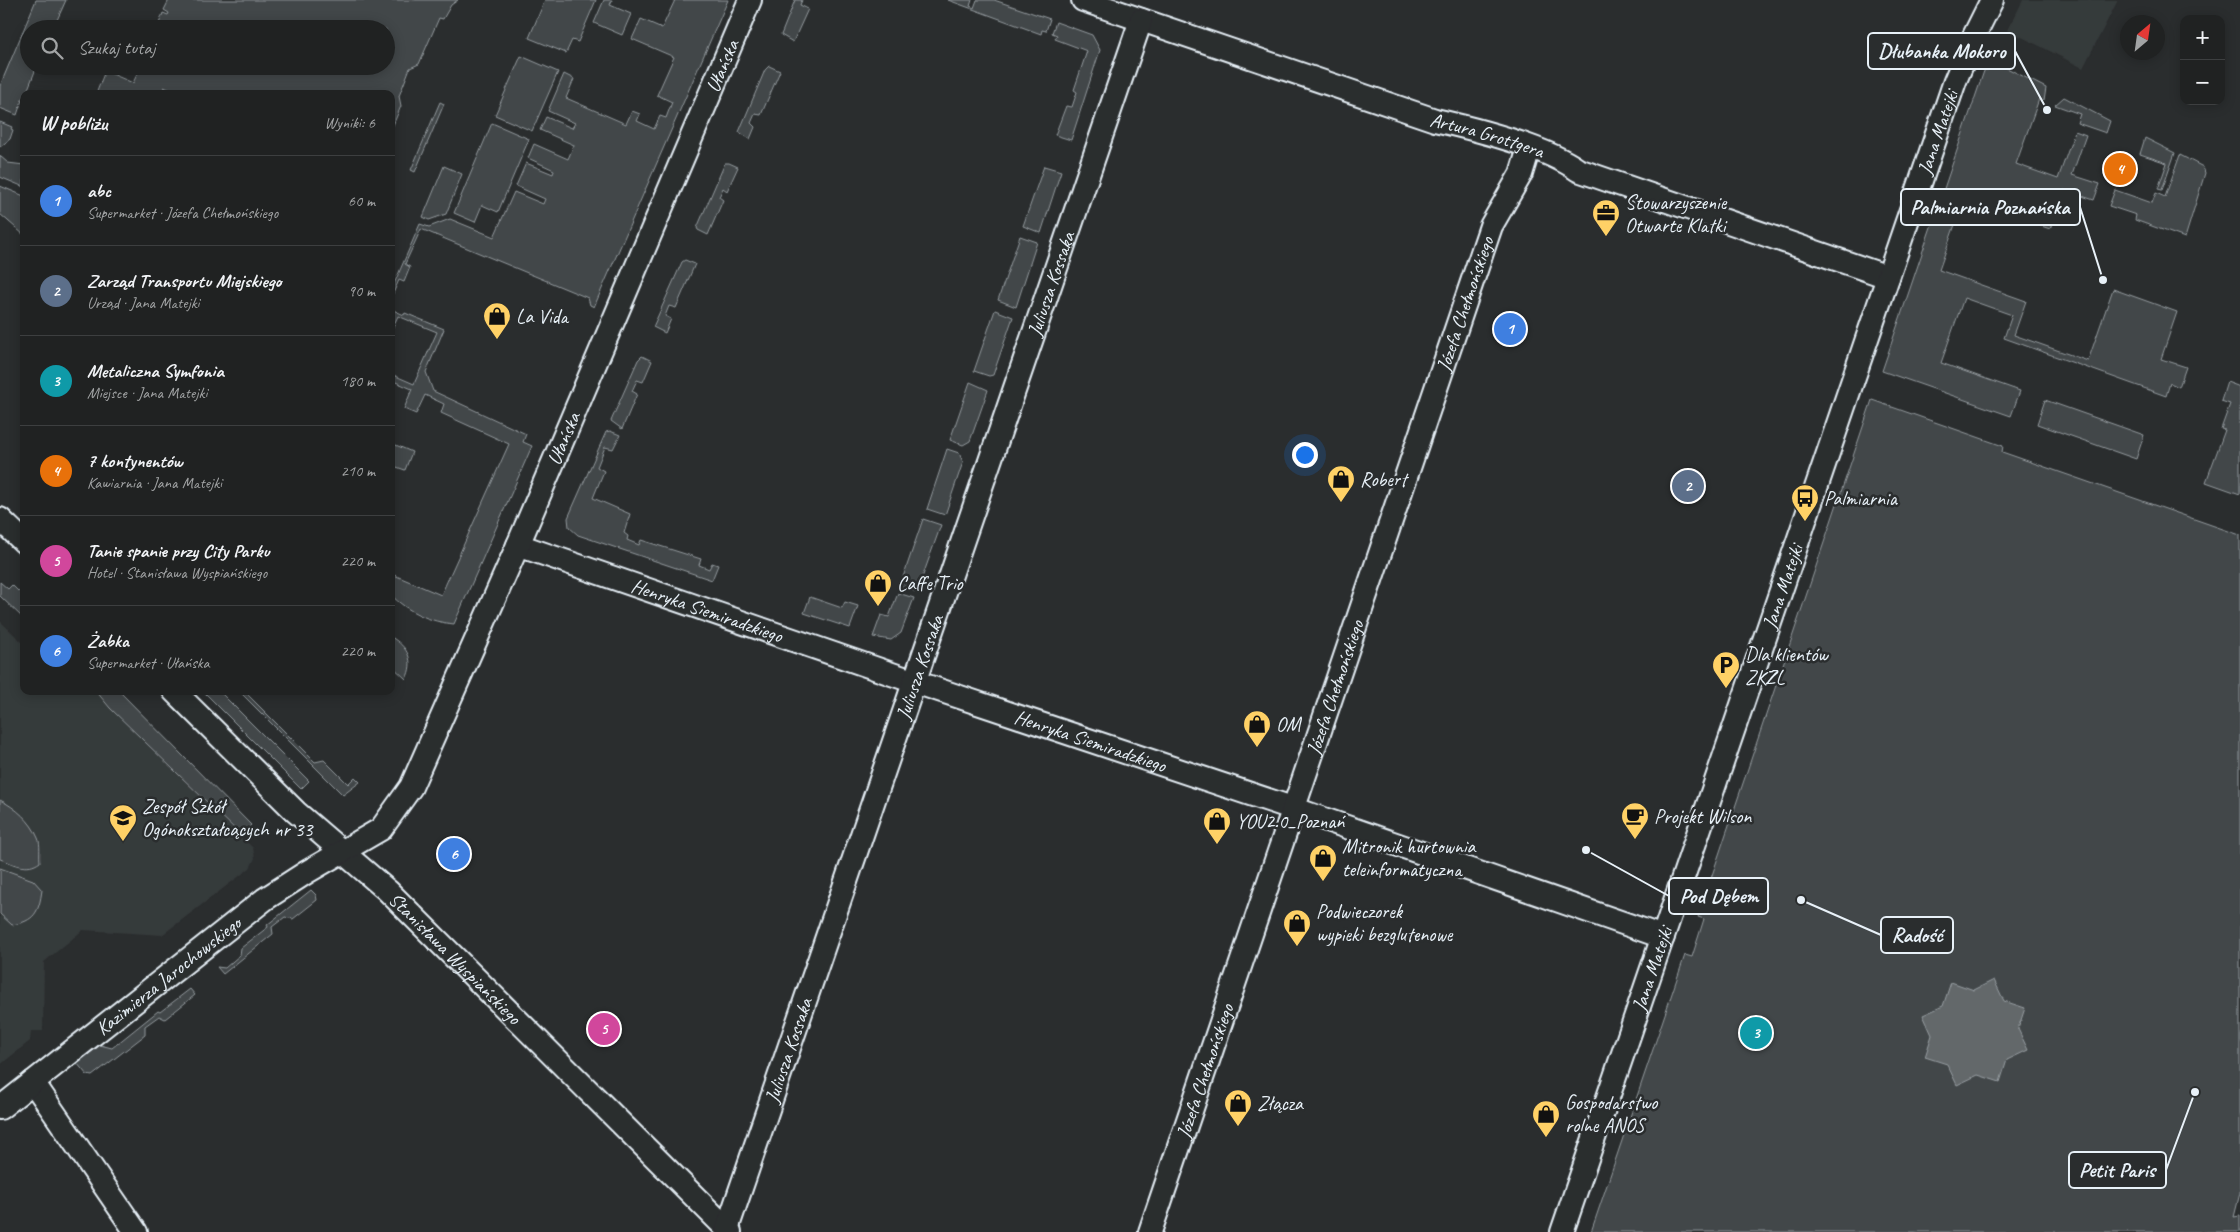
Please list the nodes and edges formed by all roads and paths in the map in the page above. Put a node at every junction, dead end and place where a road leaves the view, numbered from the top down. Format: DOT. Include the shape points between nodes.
graph roads {
  1 [pos="750,0"];
  2 [pos="1083,0"];
  3 [pos="1992,0"];
  4 [pos="1142,20"];
  5 [pos="1530,148"];
  6 [pos="1888,277"];
  7 [pos="0,519"];
  8 [pos="20,538"];
  9 [pos="518,546"];
  10 [pos="915,682"];
  11 [pos="178,695"];
  12 [pos="1295,809"];
  13 [pos="342,852"];
  14 [pos="1663,937"];
  15 [pos="33,1082"];
  16 [pos="0,1108"];
  17 [pos="729,1231"];
  18 [pos="136,1232"];
  19 [pos="1150,1232"];
  20 [pos="1562,1232"];
  1 -- 9 [label="street, Ułańska"];
  2 -- 4 [label="street, Artura Grottgera"];
  3 -- 6 [label="street, Jana Matejki" via="1955,81"];
  4 -- 5 [label="street, Artura Grottgera" via="1435,120"];
  4 -- 10 [label="street, Juliusza Kossaka"];
  5 -- 6 [label="street, Artura Grottgera" via="1564,160 1578,170"];
  5 -- 12 [label="street, Józefa Chełmońskiego" via="1521,174 1492,226"];
  6 -- 14 [label="street, Jana Matejki"];
  7 -- 8 [label="street"];
  9 -- 10 [label="street, Henryka Siemiradzkiego"];
  9 -- 13 [label="street, Ułańska" via="411,787 381,829"];
  10 -- 12 [label="street, Henryka Siemiradzkiego"];
  10 -- 17 [label="street, Juliusza Kossaka"];
  11 -- 13 [label="street, Stanisława Wyspiańskiego" via="296,812"];
  12 -- 14 [label="street, Henryka Siemiradzkiego"];
  12 -- 19 [label="street, Józefa Chełmońskiego"];
  13 -- 15 [label="street, Kazimierza Jarochowskiego" via="265,899"];
  13 -- 17 [label="street, Stanisława Wyspiańskiego" via="388,891"];
  14 -- 20 [label="street, Jana Matejki"];
  15 -- 16 [label="street, Kazimierza Jarochowskiego"];
  15 -- 18 [label="street"];
}
